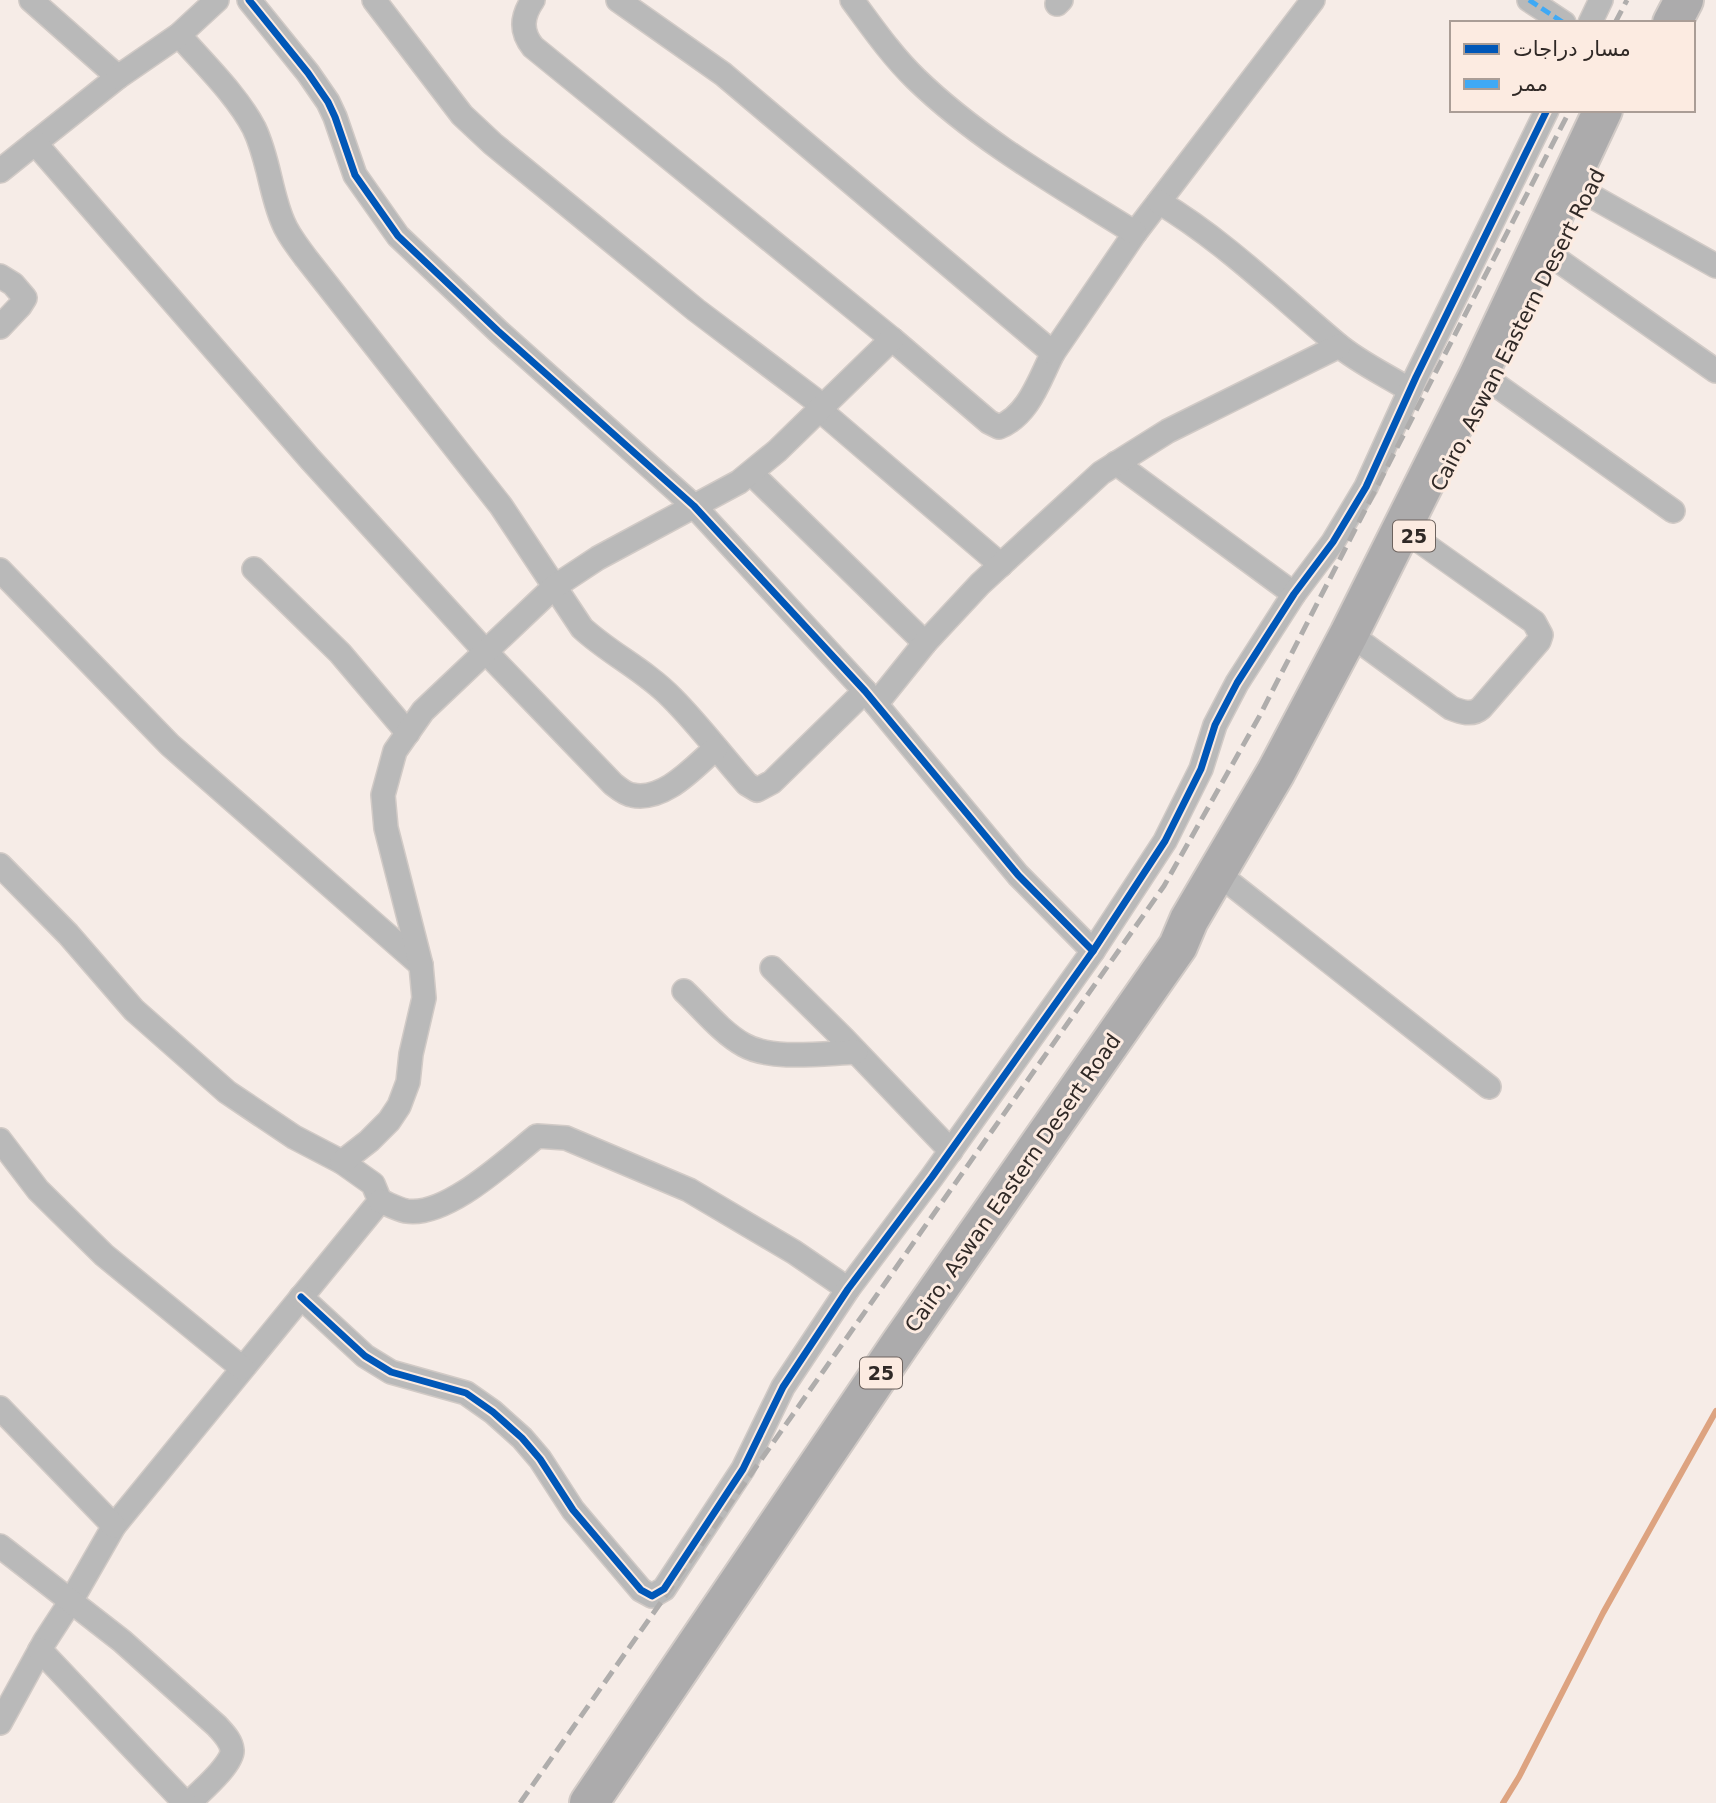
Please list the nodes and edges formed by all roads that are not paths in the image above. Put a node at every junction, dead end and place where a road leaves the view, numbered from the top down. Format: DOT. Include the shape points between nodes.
graph roads {
  1 [pos="31,0"];
  2 [pos="217,0"];
  3 [pos="249,0"];
  4 [pos="374,0"];
  5 [pos="533,0"];
  6 [pos="618,0"];
  7 [pos="852,0"];
  8 [pos="1313,0"];
  9 [pos="1529,0"];
  10 [pos="1601,0"];
  11 [pos="1658,0"];
  12 [pos="1684,0"];
  13 [pos="1561,21"];
  14 [pos="1591,21"];
  15 [pos="1647,21"];
  16 [pos="1673,21"];
  17 [pos="179,35"];
  18 [pos="118,78"];
  19 [pos="1547,112"];
  20 [pos="1602,112"];
  21 [pos="1625,112"];
  22 [pos="35,143"];
  23 [pos="0,171"];
  24 [pos="1586,194"];
  25 [pos="1159,202"];
  26 [pos="1135,233"];
  27 [pos="1555,258"];
  28 [pos="1716,266"];
  29 [pos="0,276"];
  30 [pos="0,327"];
  31 [pos="892,339"];
  32 [pos="1339,346"];
  33 [pos="1052,353"];
  34 [pos="1716,370"];
  35 [pos="1492,382"];
  36 [pos="1410,390"];
  37 [pos="822,408"];
  38 [pos="1116,463"];
  39 [pos="751,472"];
  40 [pos="694,506"];
  41 [pos="1673,511"];
  42 [pos="1414,537"];
  43 [pos="1001,565"];
  44 [pos="254,569"];
  45 [pos="0,570"];
  46 [pos="554,587"];
  47 [pos="1294,594"];
  48 [pos="925,643"];
  49 [pos="1362,643"];
  50 [pos="485,651"];
  51 [pos="871,697"];
  52 [pos="408,733"];
  53 [pos="716,748"];
  54 [pos="0,865"];
  55 [pos="1230,883"];
  56 [pos="1178,946"];
  57 [pos="1093,951"];
  58 [pos="421,965"];
  59 [pos="772,968"];
  60 [pos="684,991"];
  61 [pos="856,1052"];
  62 [pos="1489,1087"];
  63 [pos="0,1140"];
  64 [pos="951,1151"];
  65 [pos="342,1162"];
  66 [pos="380,1201"];
  67 [pos="848,1289"];
  68 [pos="300,1297"];
  69 [pos="242,1368"];
  70 [pos="0,1408"];
  71 [pos="114,1526"];
  72 [pos="0,1546"];
  73 [pos="71,1601"];
  74 [pos="40,1650"];
  75 [pos="0,1723"];
  76 [pos="187,1803"];
  77 [pos="589,1803"];
  1 -- 18 [label="street"];
  2 -- 17 [label="street"];
  3 -- 40 [label="street" via="328,102 355,175 398,236"];
  4 -- 37 [label="street" via="462,115 493,144"];
  5 -- 31 [label="street" via="523,21 533,47"];
  6 -- 33 [label="street" via="723,74"];
  7 -- 26 [label="street" via="915,78 953,111 1021,162"];
  8 -- 25 [label="street"];
  9 -- 13 [label="street"];
  10 -- 14 [label="street"];
  11 -- 15 [label="highway"];
  12 -- 16 [label="highway"];
  17 -- 18 [label="street"];
  17 -- 46 [label="street" via="253,127 289,234 501,506"];
  18 -- 22 [label="street"];
  19 -- 36 [label="street"];
  20 -- 56 [label="highway, Cairo, Aswan Eastern Desert Road / 25" via="1361,610"];
  21 -- 24 [label="highway, Cairo, Aswan Eastern Desert Road / 25"];
  22 -- 23 [label="street"];
  22 -- 50 [label="street"];
  24 -- 27 [label="highway, Cairo, Aswan Eastern Desert Road / 25"];
  24 -- 28 [label="street"];
  25 -- 26 [label="street"];
  25 -- 32 [label="street" via="1271,287"];
  26 -- 33 [label="street"];
  27 -- 34 [label="street"];
  27 -- 35 [label="highway, Cairo, Aswan Eastern Desert Road / 25"];
  29 -- 30 [label="street" via="24,298"];
  31 -- 33 [label="street" via="999,427 1024,409"];
  31 -- 37 [label="street"];
  32 -- 36 [label="street"];
  32 -- 38 [label="street" via="1167,431"];
  35 -- 41 [label="street"];
  35 -- 42 [label="highway, Cairo, Aswan Eastern Desert Road / 25"];
  36 -- 47 [label="street" via="1366,486"];
  37 -- 39 [label="street"];
  37 -- 43 [label="street"];
  38 -- 43 [label="street"];
  38 -- 47 [label="street"];
  39 -- 40 [label="street"];
  39 -- 48 [label="street"];
  40 -- 46 [label="street"];
  40 -- 51 [label="street"];
  42 -- 49 [label="highway, Cairo, Aswan Eastern Desert Road / 25"];
  42 -- 49 [label="street" via="1534,622 1539,641 1481,708 1469,713 1451,708"];
  43 -- 48 [label="street"];
  44 -- 52 [label="street" via="340,653"];
  45 -- 58 [label="street" via="170,745"];
  46 -- 50 [label="street"];
  46 -- 53 [label="street" via="582,628 672,697"];
  47 -- 57 [label="street" via="1215,725 1201,769 1166,841"];
  48 -- 51 [label="street"];
  49 -- 55 [label="highway, Cairo, Aswan Eastern Desert Road / 25"];
  50 -- 52 [label="street" via="422,711"];
  50 -- 53 [label="street" via="601,774 632,795 660,792"];
  51 -- 53 [label="street" via="757,790"];
  51 -- 57 [label="street" via="1018,875"];
  52 -- 58 [label="street" via="395,751 383,795 386,828"];
  54 -- 65 [label="street" via="134,1010 216,1083 295,1137"];
  55 -- 56 [label="highway, Cairo, Aswan Eastern Desert Road / 25" via="1212,915"];
  55 -- 62 [label="street"];
  56 -- 77 [label="highway, Cairo, Aswan Eastern Desert Road / 25" via="900,1344"];
  57 -- 64 [label="street"];
  58 -- 65 [label="street" via="424,998 399,1106 369,1141"];
  59 -- 61 [label="street"];
  60 -- 61 [label="street" via="729,1034 761,1052"];
  61 -- 64 [label="street"];
  63 -- 69 [label="street" via="38,1190 104,1255"];
  64 -- 67 [label="street"];
  65 -- 66 [label="street" via="373,1184"];
  66 -- 67 [label="street" via="407,1211 426,1209 464,1195 537,1136 566,1138 688,1190"];
  66 -- 68 [label="street"];
  67 -- 68 [label="street" via="783,1387 743,1469 664,1589 652,1596 641,1590 573,1510 531,1449 493,1412 466,1393 391,1371 365,1356"];
  68 -- 69 [label="street"];
  69 -- 71 [label="street"];
  70 -- 71 [label="street"];
  71 -- 73 [label="street"];
  72 -- 73 [label="street"];
  73 -- 74 [label="street"];
  73 -- 76 [label="street" via="230,1741 229,1761"];
  74 -- 75 [label="street"];
  74 -- 76 [label="street"];
}
